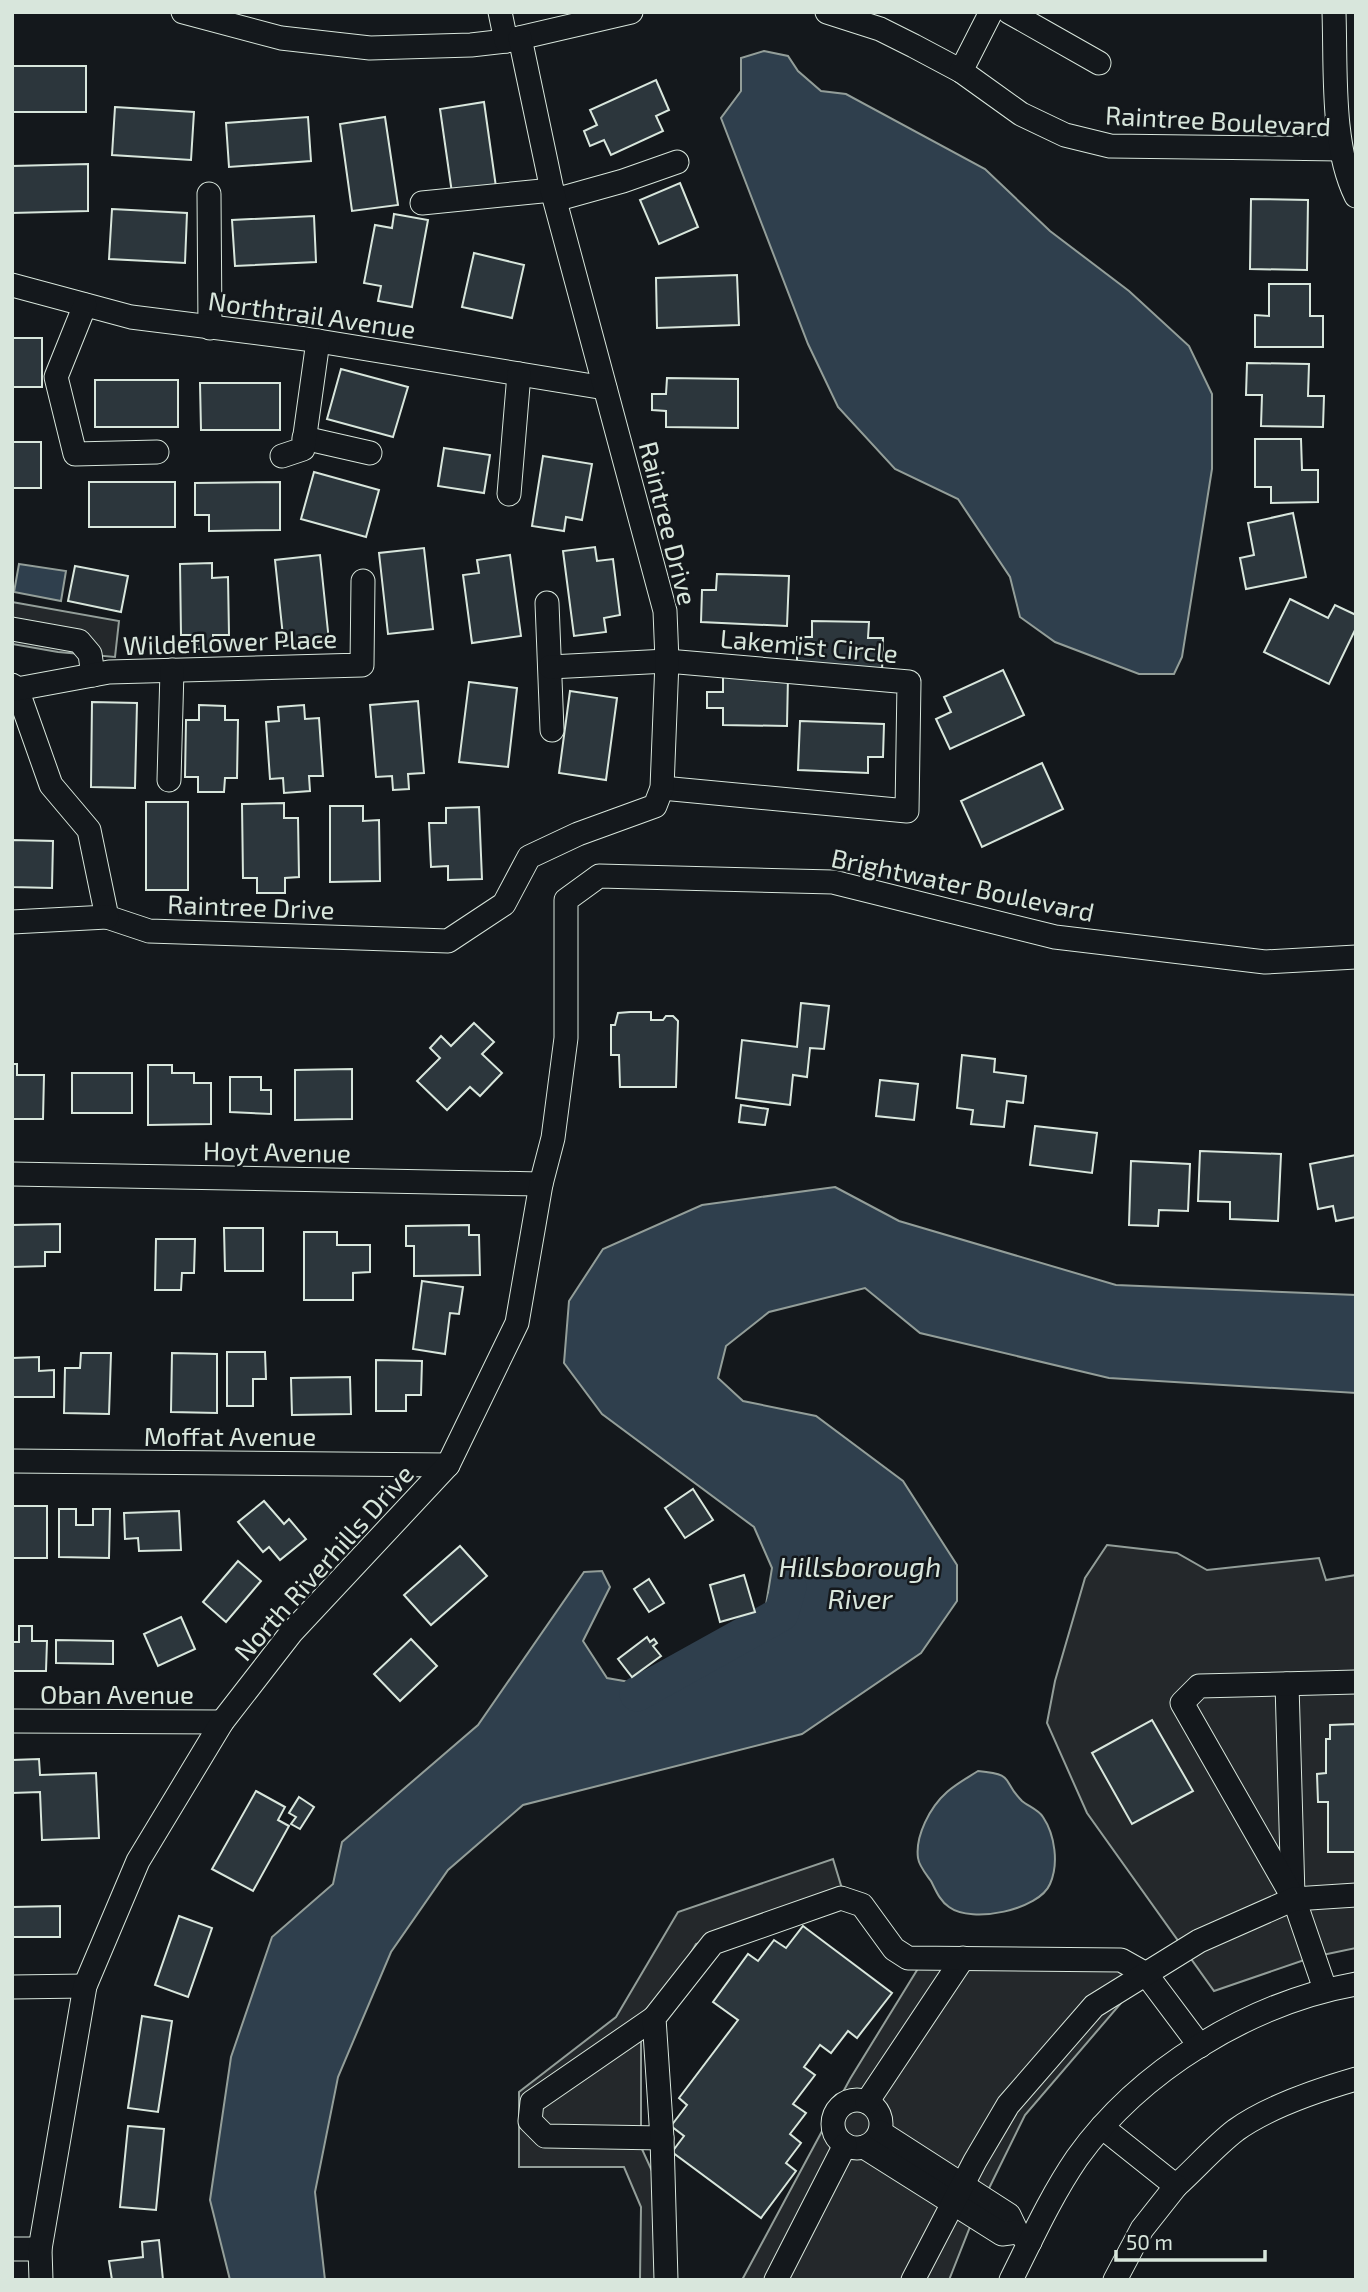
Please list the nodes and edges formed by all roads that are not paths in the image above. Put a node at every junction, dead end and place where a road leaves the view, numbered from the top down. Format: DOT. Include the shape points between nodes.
graph roads {
  1 [pos="183,12"];
  2 [pos="500,12"];
  3 [pos="631,12"];
  4 [pos="827,12"];
  5 [pos="1334,12"];
  6 [pos="999,13"];
  7 [pos="513,39"];
  8 [pos="1099,63"];
  9 [pos="961,71"];
  10 [pos="1340,149"];
  11 [pos="677,162"];
  12 [pos="209,194"];
  13 [pos="553,195"];
  14 [pos="1356,197"];
  15 [pos="422,203"];
  16 [pos="12,285"];
  17 [pos="85,305"];
  18 [pos="210,328"];
  19 [pos="318,341"];
  20 [pos="519,374"];
  21 [pos="605,388"];
  22 [pos="304,438"];
  23 [pos="156,452"];
  24 [pos="370,453"];
  25 [pos="282,456"];
  26 [pos="509,494"];
  27 [pos="363,581"];
  28 [pos="547,603"];
  29 [pos="12,629"];
  30 [pos="667,661"];
  31 [pos="550,667"];
  32 [pos="172,670"];
  33 [pos="93,675"];
  34 [pos="15,687"];
  35 [pos="552,730"];
  36 [pos="169,780"];
  37 [pos="662,788"];
  38 [pos="599,876"];
  39 [pos="107,917"];
  40 [pos="12,922"];
  41 [pos="1356,957"];
  42 [pos="12,1174"];
  43 [pos="541,1184"];
  44 [pos="12,1461"];
  45 [pos="448,1465"];
  46 [pos="1356,1682"];
  47 [pos="1287,1684"];
  48 [pos="12,1721"];
  49 [pos="222,1721"];
  50 [pos="1356,1895"];
  51 [pos="1294,1899"];
  52 [pos="963,1958"];
  53 [pos="1146,1974"];
  54 [pos="1356,1984"];
  55 [pos="85,1986"];
  56 [pos="12,1987"];
  57 [pos="1325,1989"];
  58 [pos="654,2018"];
  59 [pos="1200,2046"];
  60 [pos="1356,2079"];
  61 [pos="867,2102"];
  62 [pos="1101,2127"];
  63 [pos="662,2138"];
  64 [pos="863,2141"];
  65 [pos="1176,2186"];
  66 [pos="959,2195"];
  67 [pos="1023,2237"];
  68 [pos="12,2249"];
  69 [pos="40,2249"];
  70 [pos="41,2280"];
  71 [pos="666,2280"];
  72 [pos="776,2280"];
  73 [pos="913,2280"];
  74 [pos="1011,2280"];
  75 [pos="1115,2280"];
  1 -- 7 [label="street" via="281,38 370,48"];
  2 -- 7 [label="street, Raintree Drive"];
  3 -- 7 [label="street"];
  4 -- 9 [label="street, Raintree Boulevard" via="880,29"];
  5 -- 10 [label="street"];
  6 -- 8 [label="street"];
  6 -- 9 [label="street"];
  7 -- 13 [label="street, Raintree Drive"];
  9 -- 10 [label="street, Raintree Boulevard" via="1021,114 1065,135 1110,146"];
  10 -- 14 [label="street, Raintree Boulevard"];
  11 -- 13 [label="street" via="623,181"];
  12 -- 18 [label="street"];
  13 -- 15 [label="street"];
  13 -- 21 [label="street, Raintree Drive"];
  16 -- 17 [label="street, Northtrail Avenue"];
  17 -- 18 [label="street, Northtrail Avenue"];
  17 -- 23 [label="street" via="56,377 75,454"];
  18 -- 19 [label="street, Northtrail Avenue"];
  19 -- 20 [label="street, Northtrail Avenue"];
  19 -- 22 [label="street"];
  20 -- 21 [label="street, Northtrail Avenue"];
  20 -- 26 [label="street"];
  21 -- 30 [label="street, Raintree Drive" via="665,611"];
  22 -- 24 [label="street"];
  22 -- 25 [label="street" via="303,449"];
  27 -- 32 [label="street, Wildeflower Place" via="362,665"];
  28 -- 31 [label="street"];
  29 -- 33 [label="street" via="79,641 90,654"];
  30 -- 31 [label="street"];
  30 -- 37 [label="street, Raintree Drive"];
  30 -- 37 [label="street, Lakemist Circle" via="908,682 906,811"];
  31 -- 35 [label="street"];
  32 -- 33 [label="street, Wildeflower Place"];
  32 -- 36 [label="street"];
  33 -- 34 [label="street, Wildeflower Place"];
  34 -- 39 [label="street" via="51,786 89,830"];
  37 -- 39 [label="street, Raintree Drive" via="655,807 529,857 504,904 448,941 149,931"];
  38 -- 41 [label="street, Brightwater Boulevard" via="833,882 1055,937 1265,962"];
  38 -- 43 [label="street, North Riverhills Drive" via="566,900 566,1038 553,1138"];
  39 -- 40 [label="street"];
  42 -- 43 [label="street, Hoyt Avenue"];
  43 -- 45 [label="street, North Riverhills Drive" via="517,1323"];
  44 -- 45 [label="street, Moffat Avenue"];
  45 -- 49 [label="street, North Riverhills Drive" via="291,1633"];
  46 -- 47 [label="street"];
  47 -- 51 [label="street"];
  47 -- 51 [label="street" via="1199,1686 1182,1703"];
  48 -- 49 [label="street, Oban Avenue"];
  49 -- 55 [label="street, North Riverhills Drive" via="138,1861"];
  50 -- 51 [label="street"];
  51 -- 53 [label="street" via="1199,1941"];
  51 -- 57 [label="street"];
  52 -- 53 [label="street" via="1121,1960"];
  52 -- 58 [label="street" via="908,1958 894,1949 862,1905 841,1898 713,1943"];
  52 -- 61 [label="street"];
  53 -- 59 [label="street"];
  53 -- 66 [label="street" via="1094,2006 1008,2105"];
  54 -- 57 [label="street"];
  55 -- 56 [label="street"];
  55 -- 69 [label="street, North Riverhills Drive"];
  57 -- 59 [label="street" via="1238,2023"];
  58 -- 63 [label="street"];
  58 -- 63 [label="street" via="532,2102 530,2121 545,2136"];
  59 -- 62 [label="street" via="1138,2091"];
  60 -- 65 [label="street" via="1263,2114 1236,2130"];
  61 -- 64 [label="street" via="881,2120"];
  61 -- 64 [label="street" via="851,2100 838,2109 833,2125 835,2133"];
  62 -- 65 [label="street"];
  62 -- 67 [label="street"];
  63 -- 71 [label="street"];
  64 -- 66 [label="street"];
  64 -- 72 [label="street"];
  65 -- 75 [label="street" via="1142,2229"];
  66 -- 67 [label="street" via="1009,2215"];
  66 -- 73 [label="street"];
  67 -- 74 [label="street"];
  68 -- 69 [label="street"];
  69 -- 70 [label="street, North Riverhills Drive"];
}
